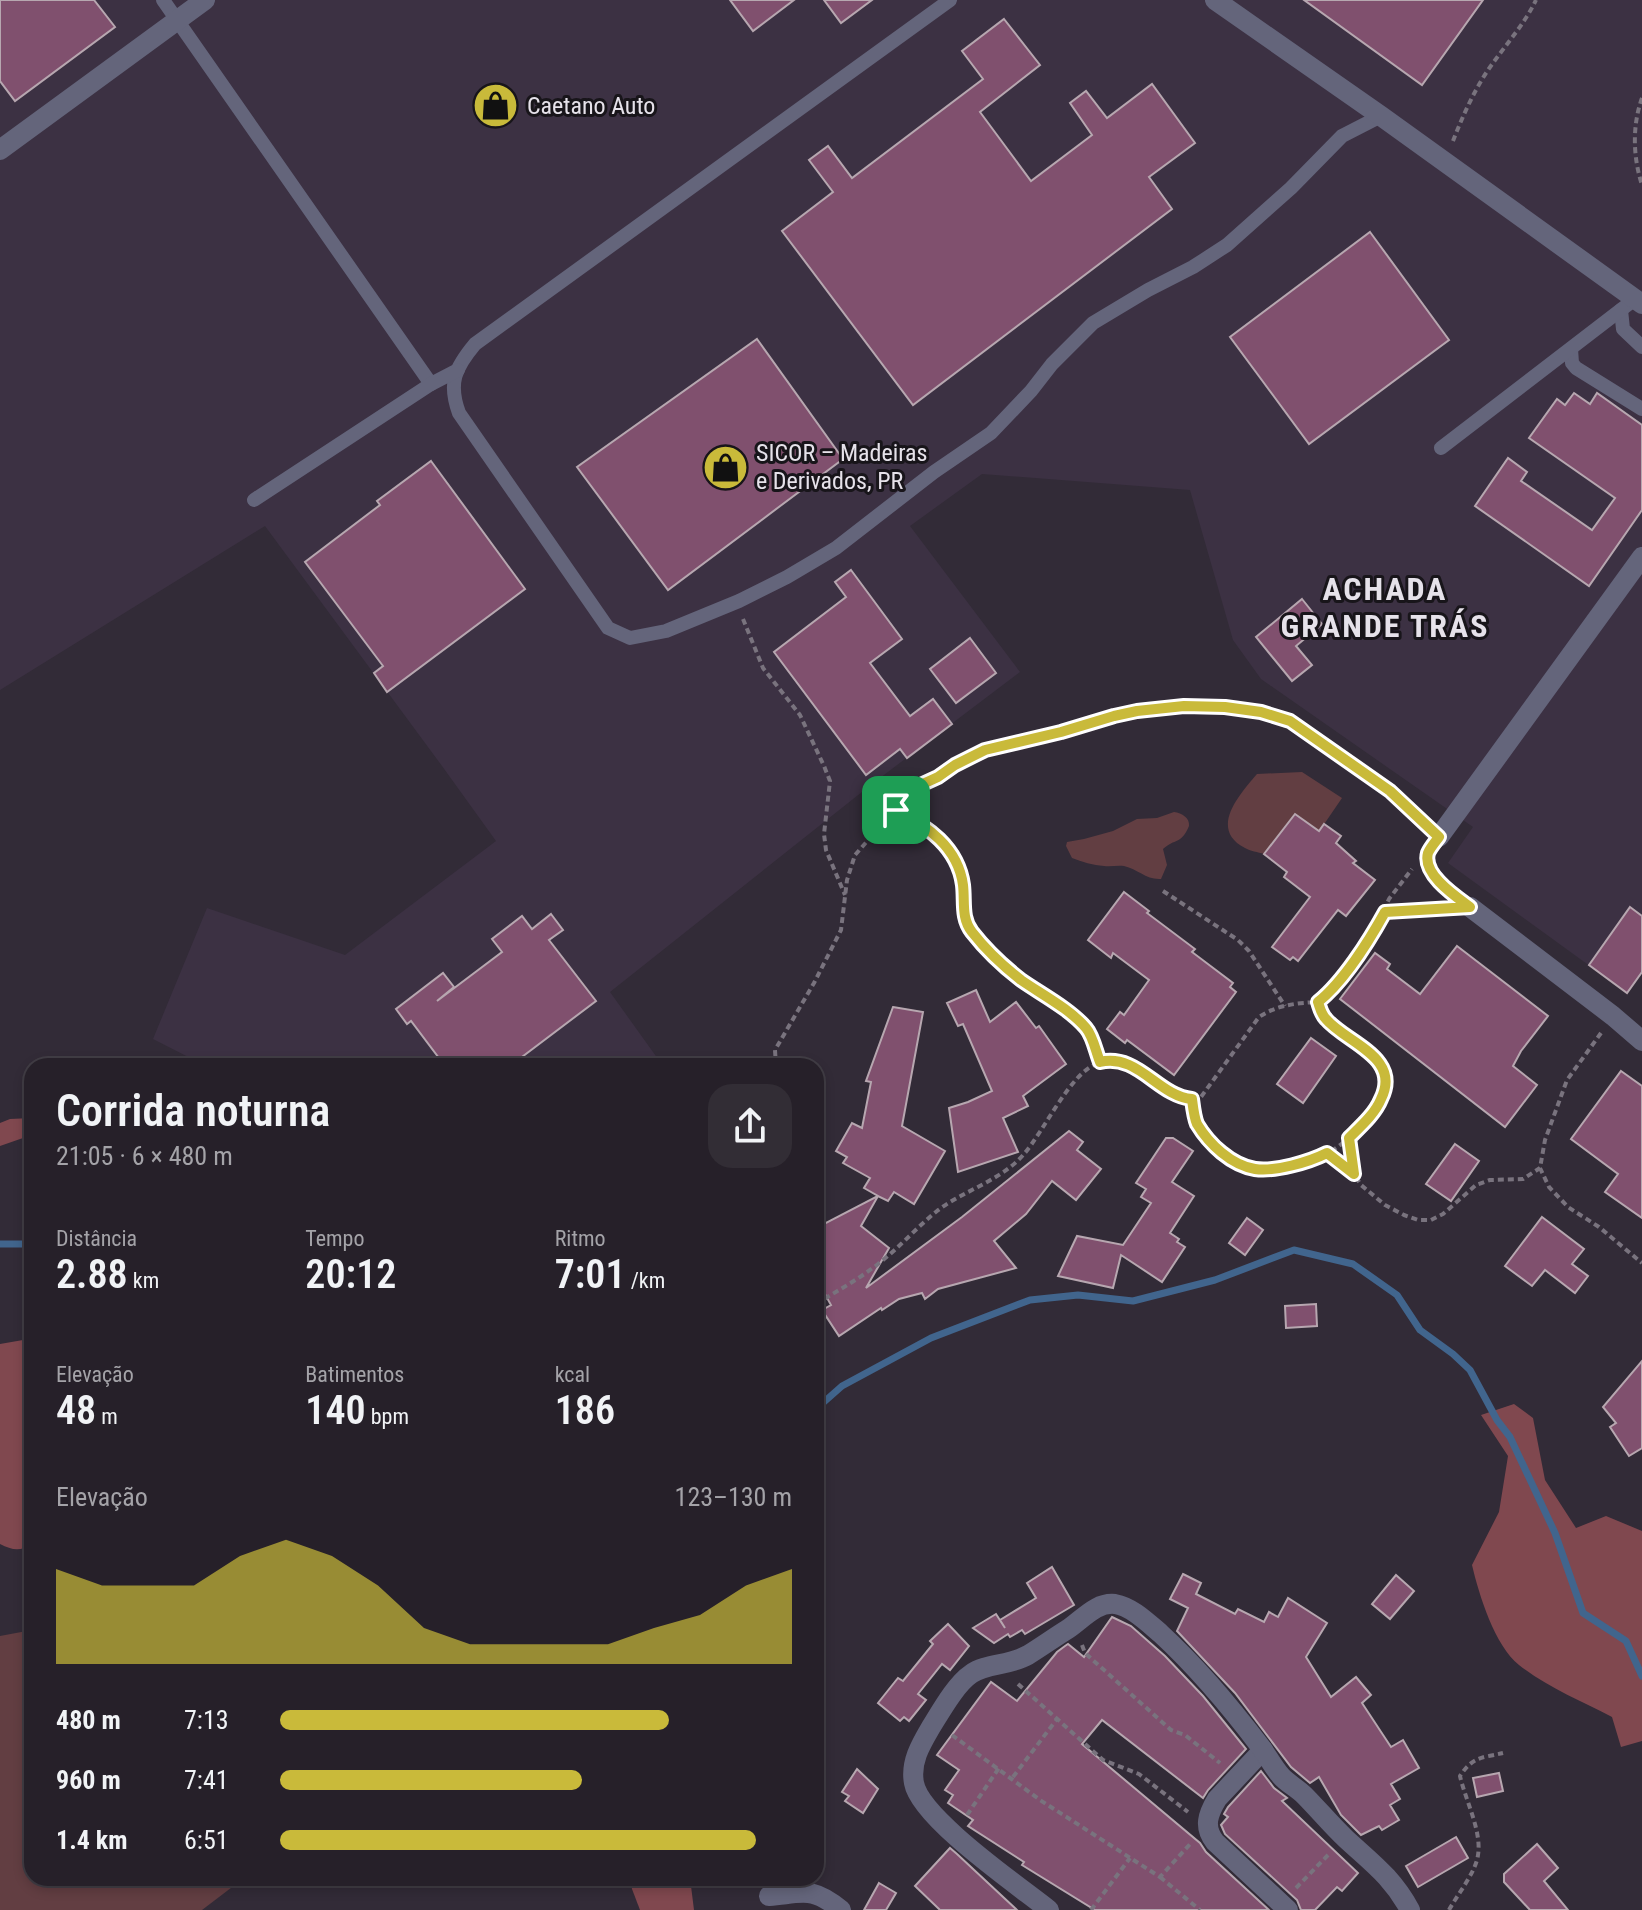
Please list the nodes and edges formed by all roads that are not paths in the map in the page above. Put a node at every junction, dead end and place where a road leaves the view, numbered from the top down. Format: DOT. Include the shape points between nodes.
graph roads {
  1 [pos="163,0"];
  2 [pos="205,0"];
  3 [pos="950,0"];
  4 [pos="1215,0"];
  5 [pos="178,20"];
  6 [pos="1381,116"];
  7 [pos="0,150"];
  8 [pos="1633,304"];
  9 [pos="1642,347"];
  10 [pos="1571,349"];
  11 [pos="458,370"];
  12 [pos="431,384"];
  13 [pos="1642,409"];
  14 [pos="1441,448"];
  15 [pos="254,500"];
  16 [pos="1642,557"];
  17 [pos="1439,837"];
  18 [pos="1470,907"];
  19 [pos="1642,1041"];
  20 [pos="1263,1750"];
  21 [pos="769,1896"];
  22 [pos="1285,1906"];
  23 [pos="841,1910"];
  24 [pos="1049,1910"];
  25 [pos="1410,1910"];
  1 -- 5 [label="lane"];
  2 -- 5 [label="street"];
  3 -- 11 [label="lane" via="475,344"];
  4 -- 6 [label="street"];
  5 -- 7 [label="street"];
  5 -- 12 [label="lane"];
  6 -- 8 [label="street"];
  6 -- 11 [label="lane" via="1342,136 1227,245 1093,323 991,433 836,548 739,601 666,631 630,638 608,628 459,413 453,386"];
  8 -- 9 [label="lane" via="1623,329"];
  8 -- 10 [label="lane"];
  10 -- 13 [label="lane" via="1576,368"];
  10 -- 14 [label="lane"];
  11 -- 12 [label="lane"];
  12 -- 15 [label="lane"];
  16 -- 17 [label="street"];
  17 -- 18 [label="lane" via="1428,853 1429,867"];
  18 -- 19 [label="street"];
  20 -- 22 [label="street" via="1217,1799 1207,1827 1215,1842"];
  20 -- 24 [label="street" via="1195,1666 1152,1626 1118,1604 1092,1610 1012,1663 969,1675 934,1722 915,1758 913,1780 932,1813"];
  20 -- 25 [label="street" via="1280,1776 1392,1881"];
  21 -- 23 [label="street" via="814,1892"];
}
